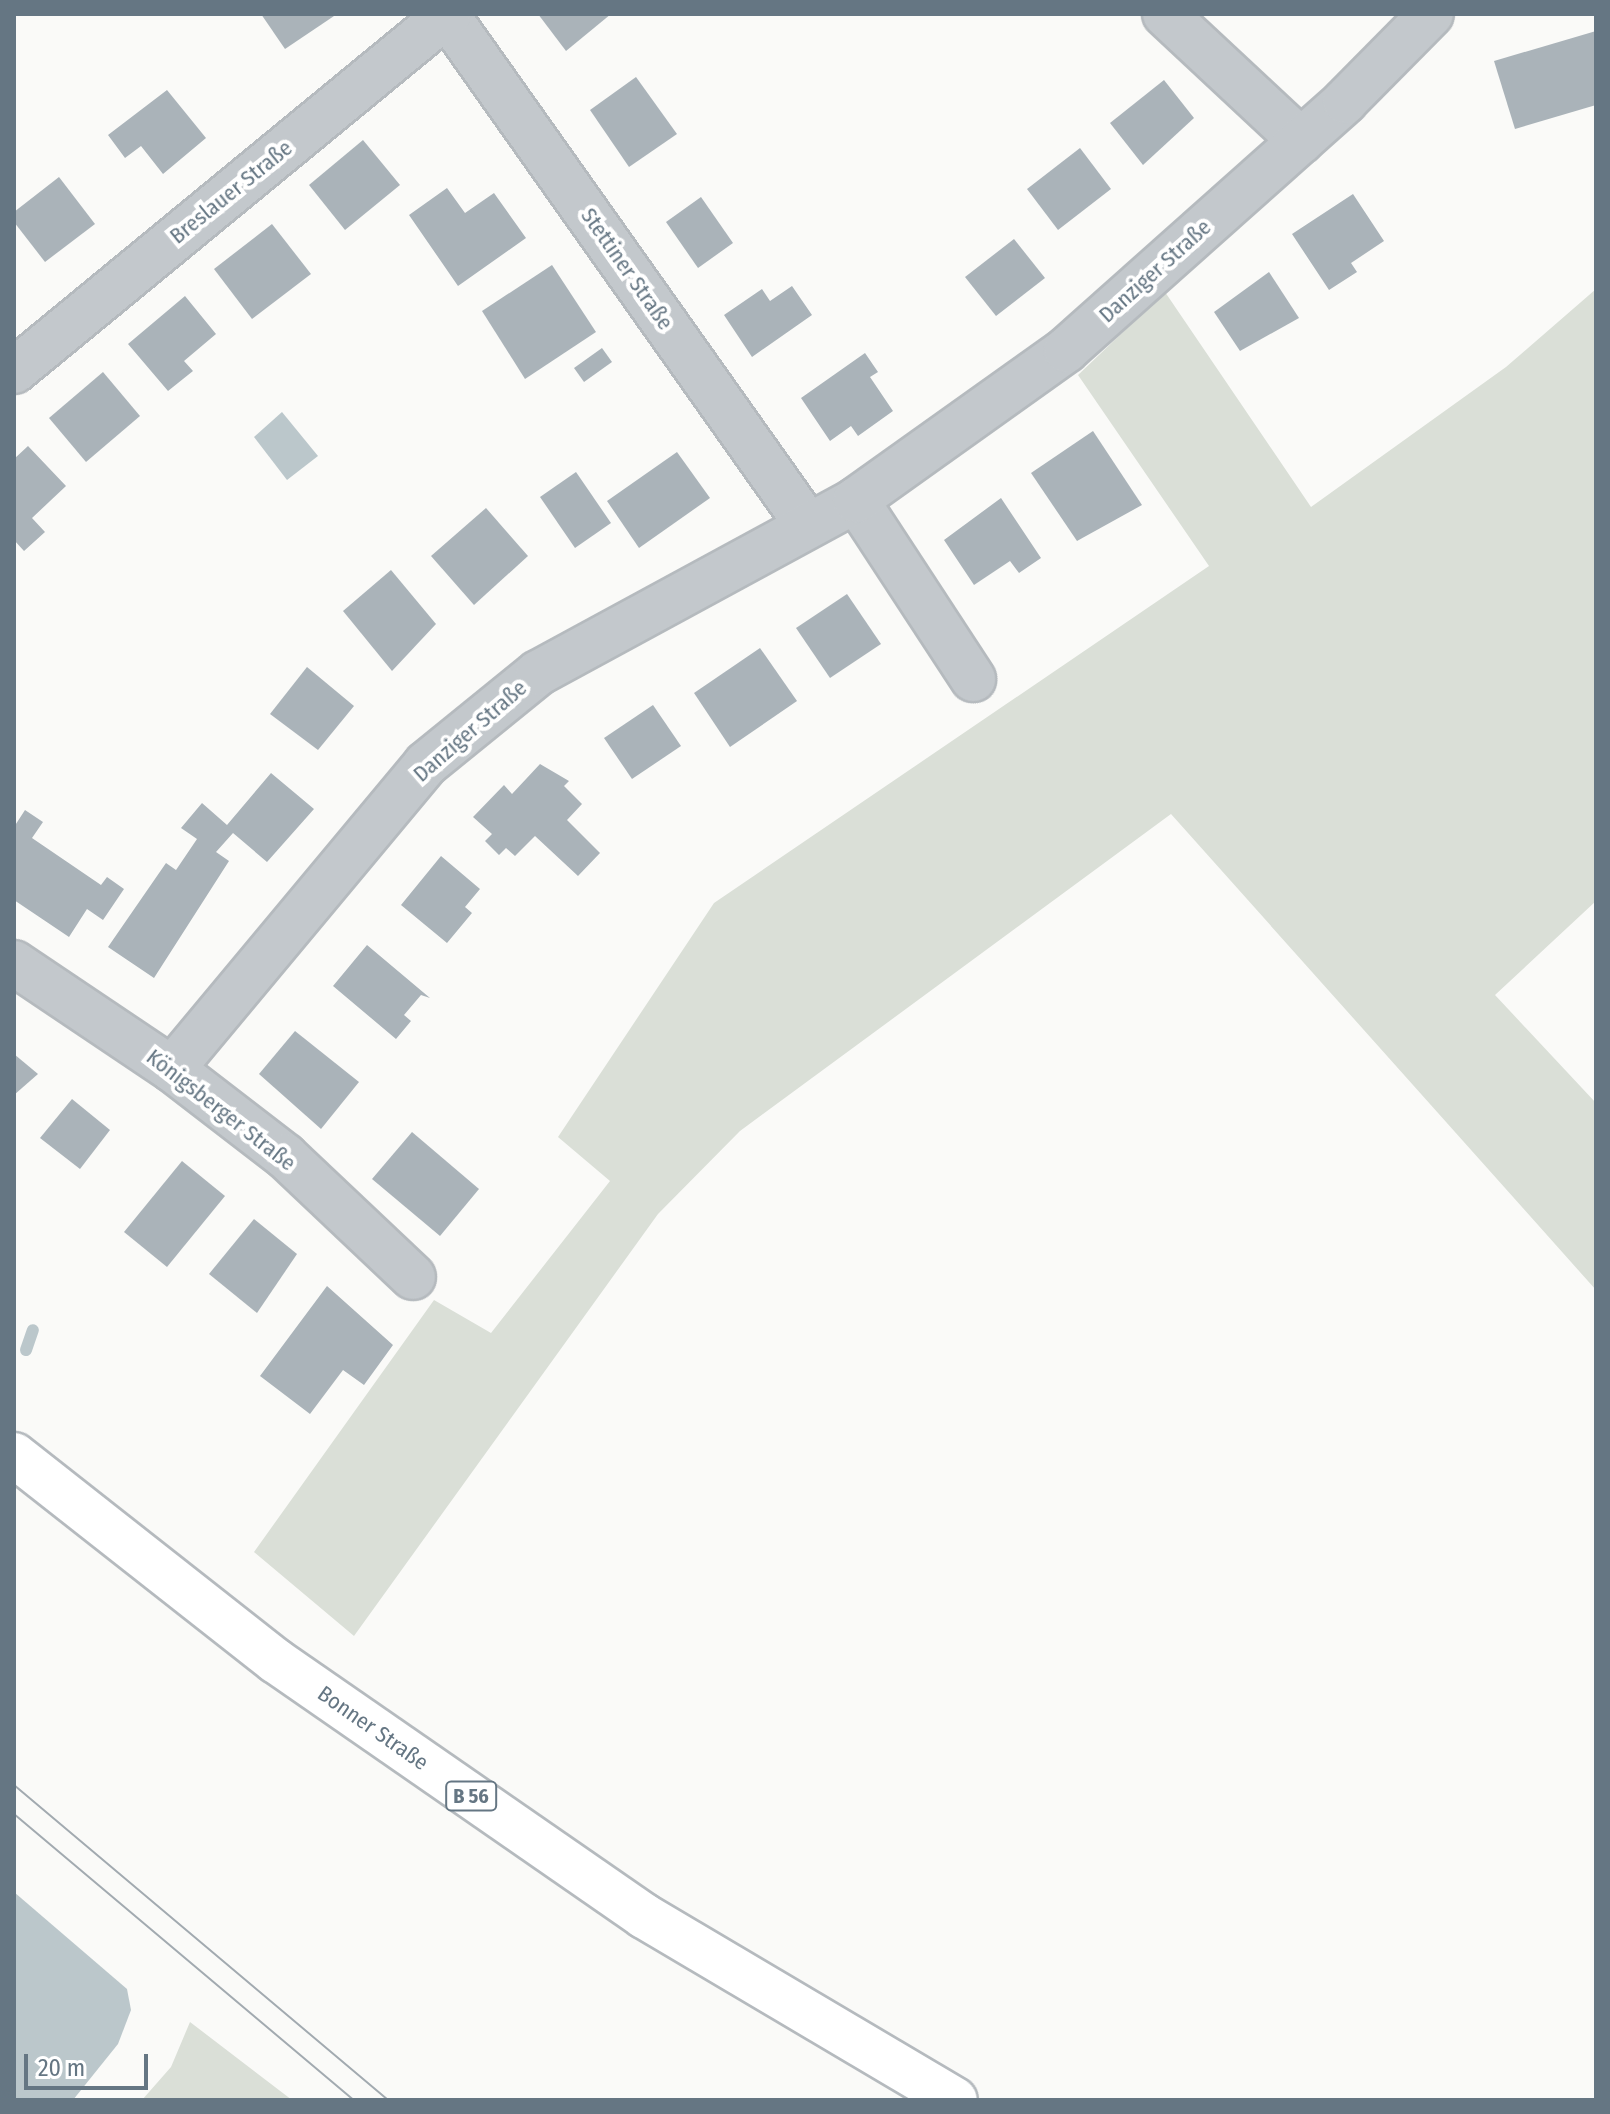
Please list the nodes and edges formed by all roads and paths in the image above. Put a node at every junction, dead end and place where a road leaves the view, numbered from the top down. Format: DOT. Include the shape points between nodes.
graph roads {
  1 [pos="447,14"];
  2 [pos="1165,14"];
  3 [pos="1431,14"];
  4 [pos="1301,141"];
  5 [pos="14,371"];
  6 [pos="856,500"];
  7 [pos="807,524"];
  8 [pos="973,679"];
  9 [pos="14,963"];
  10 [pos="172,1069"];
  11 [pos="413,1277"];
  12 [pos="14,1455"];
  13 [pos="955,2100"];
  1 -- 5 [label="street, Breslauer Straße"];
  1 -- 7 [label="street, Stettiner Straße"];
  2 -- 4 [label="street"];
  3 -- 4 [label="street, Danziger Straße"];
  4 -- 6 [label="street, Danziger Straße" via="1066,350"];
  6 -- 7 [label="street, Danziger Straße"];
  6 -- 8 [label="street"];
  7 -- 10 [label="street, Danziger Straße" via="538,673 426,764"];
  9 -- 10 [label="street, Königsberger Straße"];
  10 -- 11 [label="street, Königsberger Straße" via="285,1156"];
  12 -- 13 [label="main road, Bonner Straße / B 56" via="276,1661 644,1916"];
}
